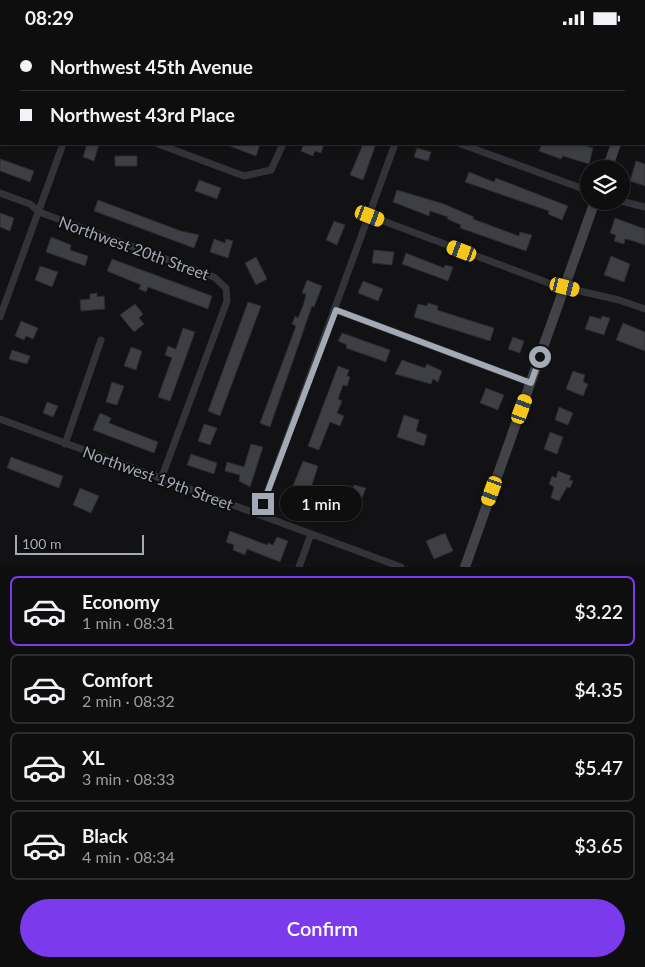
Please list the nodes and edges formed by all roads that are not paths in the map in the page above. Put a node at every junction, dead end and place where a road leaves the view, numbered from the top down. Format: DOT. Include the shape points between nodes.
graph roads {
  1 [pos="63,145"];
  2 [pos="161,145"];
  3 [pos="282,145"];
  4 [pos="395,145"];
  5 [pos="464,145"];
  6 [pos="616,145"];
  7 [pos="610,160"];
  8 [pos="580,188"];
  9 [pos="0,193"];
  10 [pos="630,203"];
  11 [pos="645,207"];
  12 [pos="592,210"];
  13 [pos="39,212"];
  14 [pos="370,216"];
  15 [pos="565,287"];
  16 [pos="3,301"];
  17 [pos="645,309"];
  18 [pos="336,310"];
  19 [pos="0,317"];
  20 [pos="101,340"];
  21 [pos="531,383"];
  22 [pos="0,419"];
  23 [pos="65,443"];
  24 [pos="161,479"];
  25 [pos="259,515"];
  26 [pos="311,534"];
  27 [pos="299,567"];
  28 [pos="401,567"];
  29 [pos="465,567"];
  1 -- 13 [label="street"];
  2 -- 3 [label="street" via="244,176 270,169"];
  4 -- 14 [label="street"];
  5 -- 8 [label="street"];
  6 -- 7 [label="street"];
  9 -- 13 [label="street, Northwest 20th Street" via="30,204"];
  10 -- 11 [label="street"];
  12 -- 15 [label="street"];
  13 -- 16 [label="street"];
  13 -- 24 [label="street, Northwest 20th Street" via="214,277 226,288 227,301"];
  14 -- 15 [label="street"];
  14 -- 18 [label="street"];
  15 -- 17 [label="street"];
  15 -- 21 [label="street"];
  16 -- 19 [label="street"];
  18 -- 21 [label="street"];
  18 -- 25 [label="street"];
  20 -- 23 [label="street"];
  21 -- 29 [label="street"];
  22 -- 23 [label="street, Northwest 19th Street"];
  23 -- 24 [label="street, Northwest 19th Street"];
  24 -- 25 [label="street, Northwest 19th Street"];
  25 -- 26 [label="street, Northwest 19th Street"];
  26 -- 27 [label="street"];
  26 -- 28 [label="street, Northwest 19th Street"];
}
